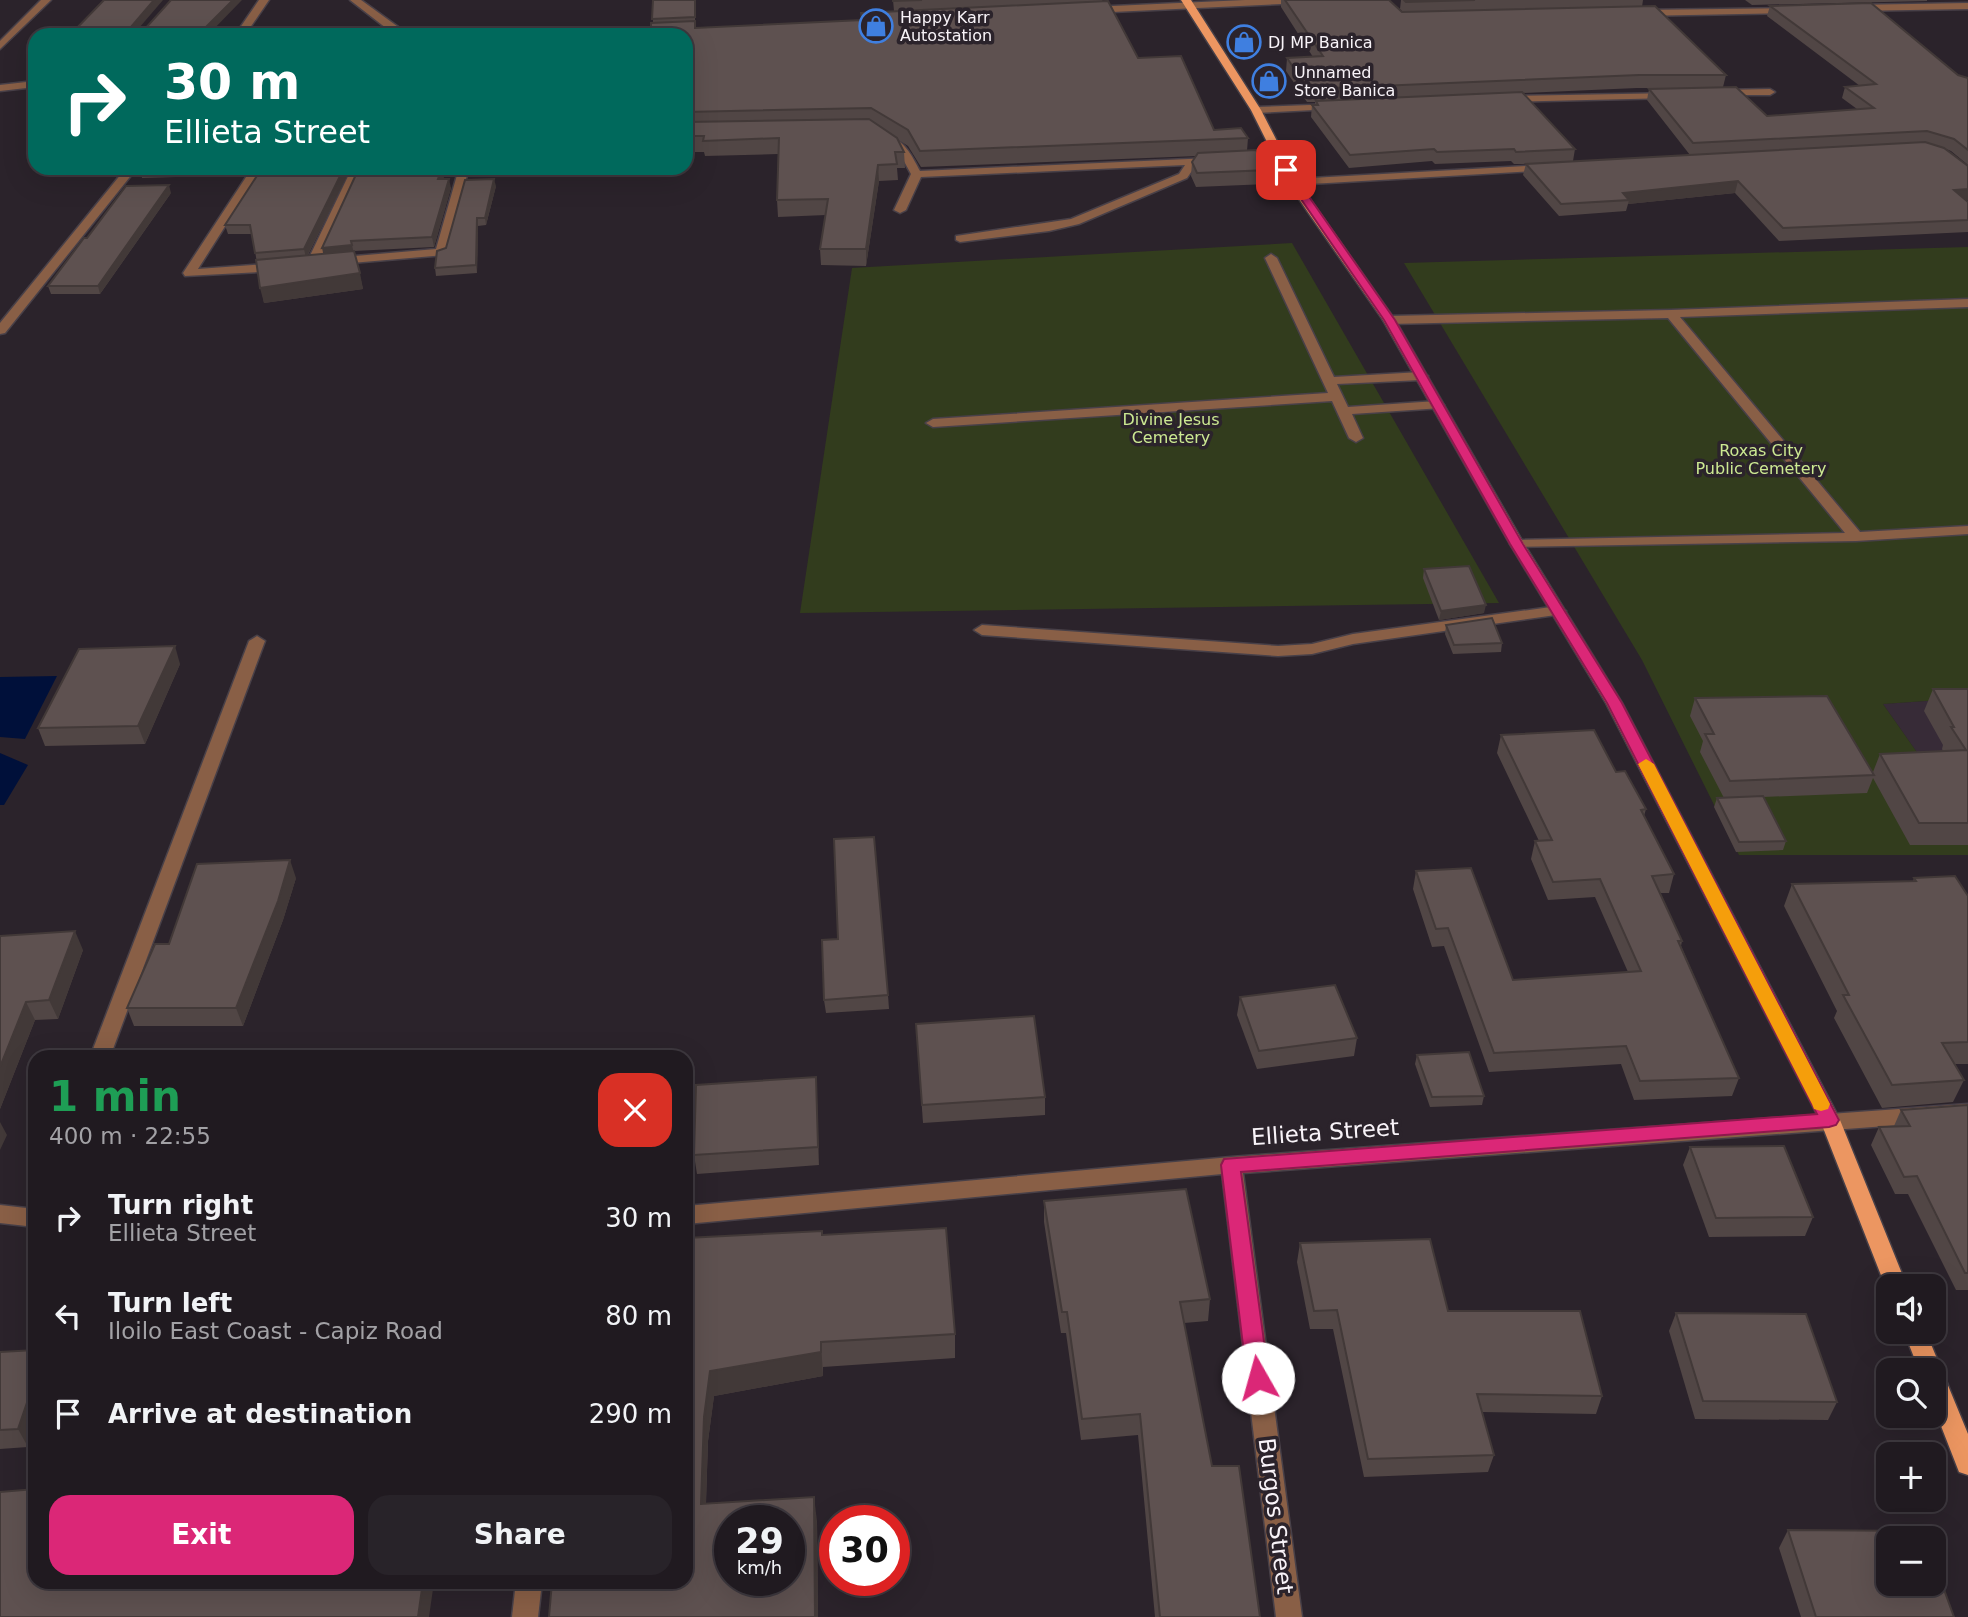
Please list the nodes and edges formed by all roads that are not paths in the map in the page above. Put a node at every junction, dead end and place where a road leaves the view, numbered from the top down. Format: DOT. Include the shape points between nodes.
graph roads {
  1 [pos="46,0"];
  2 [pos="264,0"];
  3 [pos="355,0"];
  4 [pos="1304,0"];
  5 [pos="1187,3"];
  6 [pos="1968,6"];
  7 [pos="1843,9"];
  8 [pos="1078,10"];
  9 [pos="1802,10"];
  10 [pos="1622,14"];
  11 [pos="245,28"];
  12 [pos="394,28"];
  13 [pos="0,46"];
  14 [pos="28,85"];
  15 [pos="0,88"];
  16 [pos="1770,92"];
  17 [pos="1689,94"];
  18 [pos="1703,94"];
  19 [pos="1488,99"];
  20 [pos="1352,105"];
  21 [pos="1256,110"];
  22 [pos="880,135"];
  23 [pos="1278,158"];
  24 [pos="1191,162"];
  25 [pos="1553,168"];
  26 [pos="917,174"];
  27 [pos="126,175"];
  28 [pos="252,175"];
  29 [pos="354,175"];
  30 [pos="462,175"];
  31 [pos="1293,182"];
  32 [pos="900,211"];
  33 [pos="960,238"];
  34 [pos="1271,258"];
  35 [pos="312,264"];
  36 [pos="1968,303"];
  37 [pos="1671,314"];
  38 [pos="1389,320"];
  39 [pos="1,330"];
  40 [pos="1421,376"];
  41 [pos="1329,381"];
  42 [pos="1336,397"];
  43 [pos="1437,405"];
  44 [pos="1343,411"];
  45 [pos="933,423"];
  46 [pos="1356,438"];
  47 [pos="1968,530"];
  48 [pos="1856,537"];
  49 [pos="1517,544"];
  50 [pos="1558,611"];
  51 [pos="982,630"];
  52 [pos="257,641"];
  53 [pos="103,1050"];
  54 [pos="1968,1112"];
  55 [pos="1829,1120"];
  56 [pos="1231,1165"];
  57 [pos="0,1214"];
  58 [pos="693,1214"];
  59 [pos="28,1217"];
  60 [pos="1891,1274"];
  61 [pos="1946,1409"];
  62 [pos="1968,1464"];
  63 [pos="528,1589"];
  64 [pos="525,1617"];
  65 [pos="1289,1617"];
  1 -- 13 [label="street"];
  2 -- 11 [label="street"];
  3 -- 12 [label="street"];
  4 -- 5 [label="street"];
  5 -- 8 [label="street"];
  5 -- 21 [label="main road"];
  6 -- 7 [label="street"];
  9 -- 10 [label="street"];
  14 -- 15 [label="street"];
  16 -- 18 [label="street"];
  17 -- 19 [label="street"];
  20 -- 21 [label="street"];
  21 -- 23 [label="main road"];
  22 -- 26 [label="street" via="903,150"];
  23 -- 24 [label="street"];
  23 -- 31 [label="main road"];
  24 -- 26 [label="street"];
  24 -- 33 [label="street" via="1182,176 1075,222"];
  25 -- 31 [label="street"];
  26 -- 32 [label="street"];
  27 -- 39 [label="street"];
  28 -- 35 [label="street" via="189,273"];
  29 -- 35 [label="street"];
  30 -- 35 [label="street" via="441,252"];
  31 -- 38 [label="main road"];
  34 -- 41 [label="street"];
  36 -- 37 [label="street"];
  37 -- 38 [label="street"];
  37 -- 48 [label="street"];
  38 -- 40 [label="main road"];
  40 -- 41 [label="street"];
  40 -- 43 [label="main road"];
  41 -- 42 [label="street"];
  42 -- 44 [label="street"];
  42 -- 45 [label="street"];
  43 -- 44 [label="street"];
  43 -- 49 [label="main road"];
  44 -- 46 [label="street"];
  47 -- 48 [label="street"];
  48 -- 49 [label="street"];
  49 -- 50 [label="main road"];
  50 -- 51 [label="street" via="1278,651"];
  50 -- 55 [label="main road" via="1614,703"];
  52 -- 53 [label="street"];
  54 -- 55 [label="street, Ellieta Street"];
  55 -- 56 [label="street, Ellieta Street"];
  55 -- 60 [label="main road"];
  56 -- 58 [label="street, Ellieta Street"];
  56 -- 65 [label="street, Burgos Street"];
  57 -- 59 [label="street"];
  61 -- 62 [label="main road"];
  63 -- 64 [label="street"];
}
